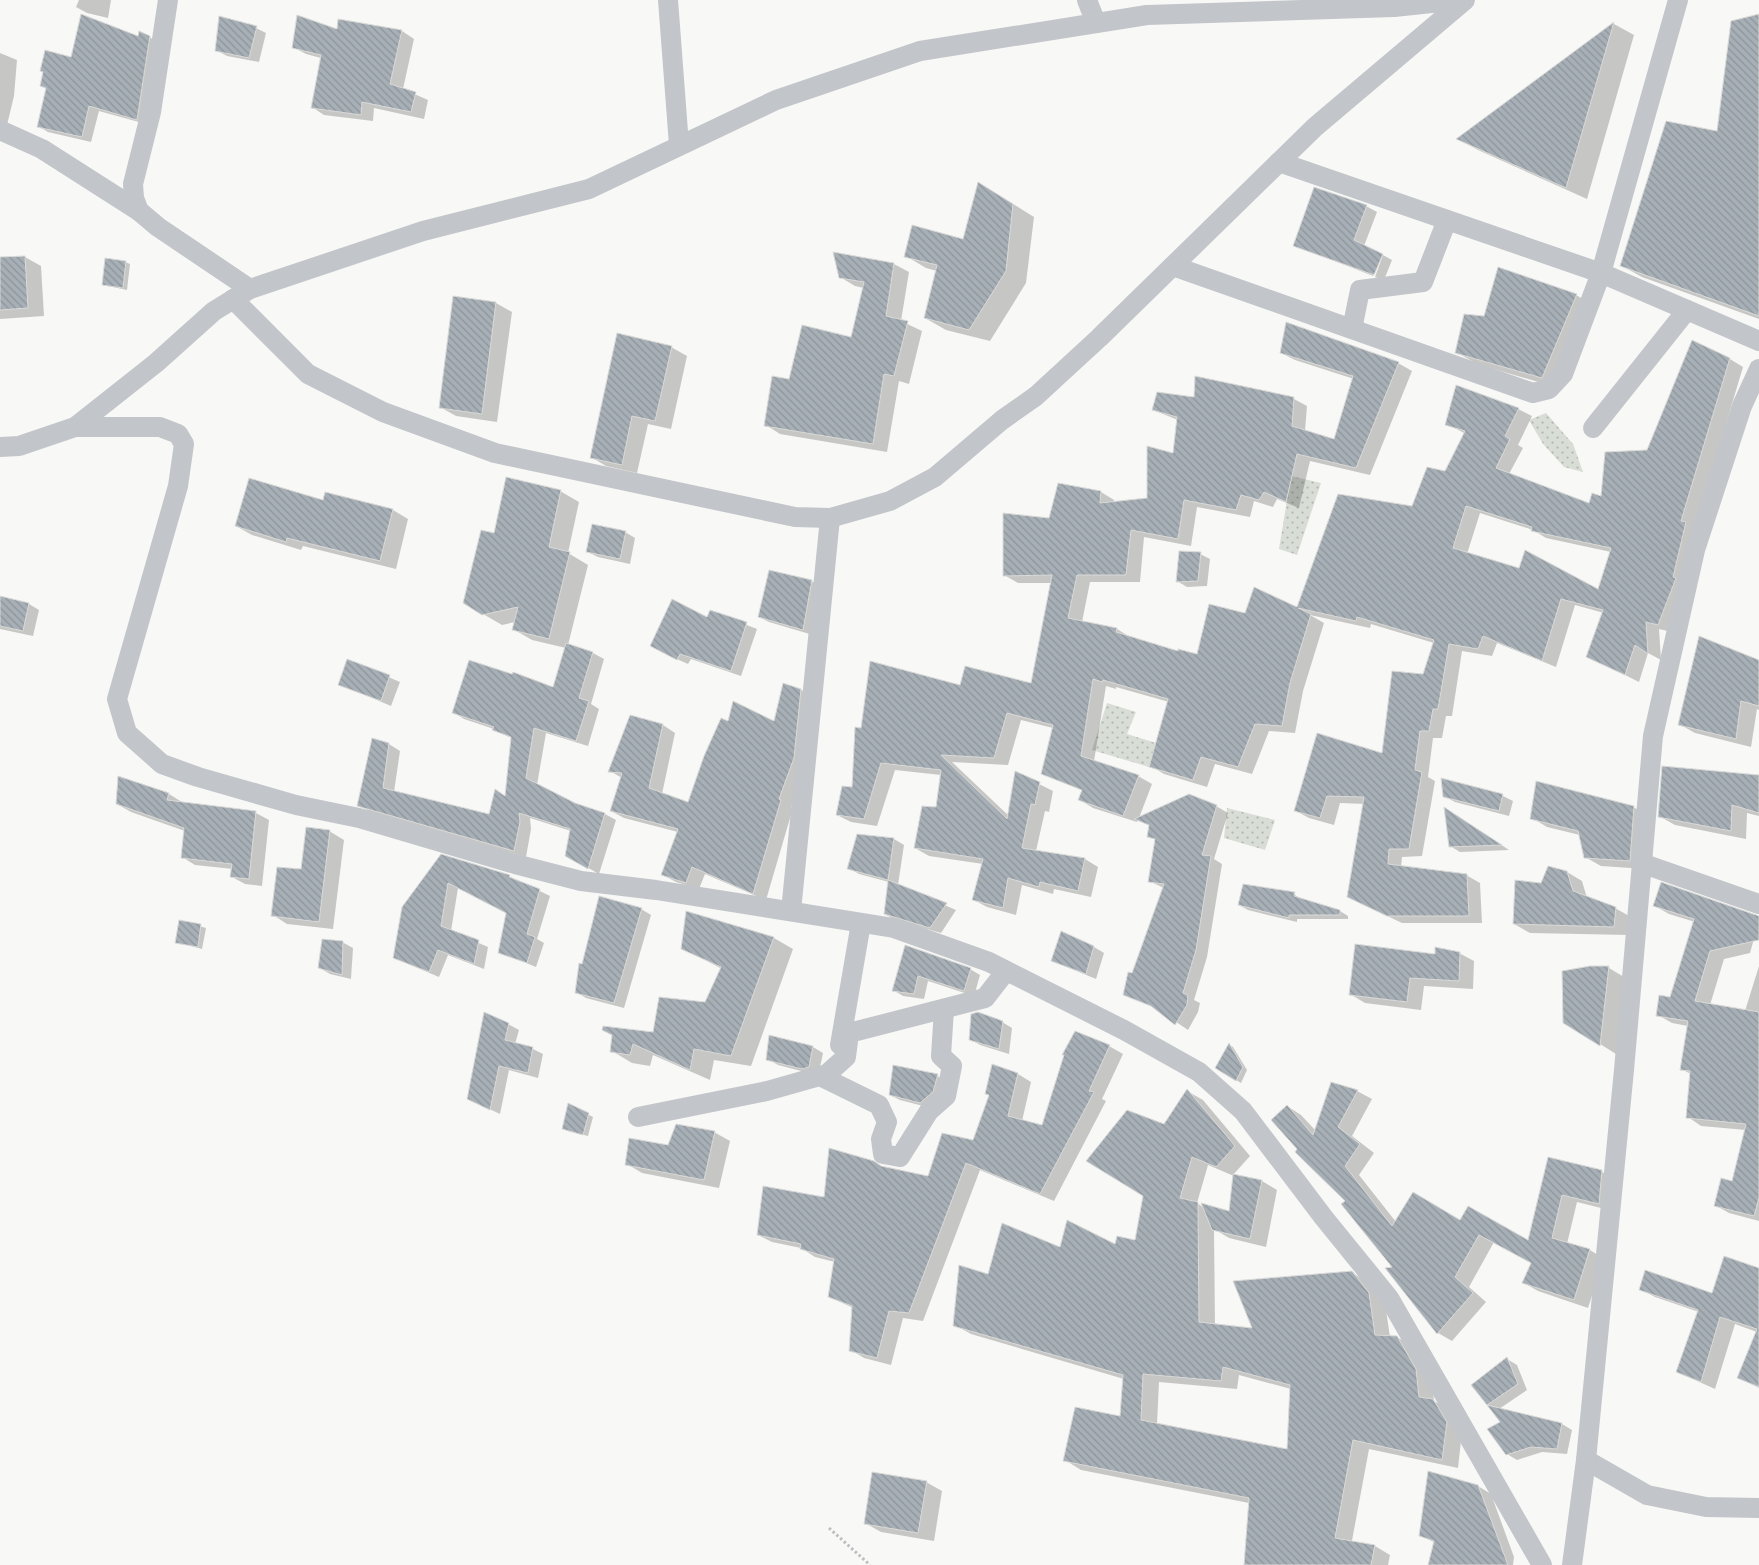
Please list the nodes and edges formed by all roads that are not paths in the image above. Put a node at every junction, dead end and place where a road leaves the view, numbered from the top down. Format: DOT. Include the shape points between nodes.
graph roads {
  1 [pos="168,0"];
  2 [pos="668,0"];
  3 [pos="1087,0"];
  4 [pos="1460,0"];
  5 [pos="1465,0"];
  6 [pos="1678,0"];
  7 [pos="1096,23"];
  8 [pos="0,130"];
  9 [pos="679,145"];
  10 [pos="1279,162"];
  11 [pos="139,211"];
  12 [pos="1447,220"];
  13 [pos="1173,266"];
  14 [pos="1601,273"];
  15 [pos="242,294"];
  16 [pos="1687,310"];
  17 [pos="1352,329"];
  18 [pos="1759,341"];
  19 [pos="1759,371"];
  20 [pos="75,427"];
  21 [pos="1593,428"];
  22 [pos="0,447"];
  23 [pos="830,518"];
  24 [pos="1641,863"];
  25 [pos="1759,904"];
  26 [pos="791,911"];
  27 [pos="861,923"];
  28 [pos="1006,971"];
  29 [pos="944,1009"];
  30 [pos="837,1065"];
  31 [pos="820,1076"];
  32 [pos="638,1117"];
  33 [pos="1586,1460"];
  34 [pos="1759,1508"];
  35 [pos="1542,1565"];
  36 [pos="1572,1565"];
  1 -- 11 [label="street" via="151,112 133,184"];
  2 -- 9 [label="street"];
  3 -- 7 [label="street"];
  4 -- 7 [label="street" via="1394,7 1147,15"];
  5 -- 10 [label="street" via="1315,127"];
  6 -- 14 [label="street"];
  7 -- 9 [label="street" via="920,51 776,100"];
  8 -- 11 [label="street" via="42,149"];
  9 -- 15 [label="street" via="589,190 423,231"];
  10 -- 12 [label="street"];
  10 -- 13 [label="street"];
  11 -- 15 [label="street"];
  12 -- 14 [label="street"];
  12 -- 17 [label="street" via="1423,282 1360,290"];
  13 -- 17 [label="street"];
  13 -- 23 [label="street" via="1036,396 1002,420 935,477 890,501"];
  14 -- 16 [label="street"];
  14 -- 17 [label="street" via="1563,374 1549,389 1533,393"];
  15 -- 20 [label="street" via="214,311 156,363"];
  15 -- 23 [label="street" via="308,374 393,416 494,453 795,517"];
  16 -- 18 [label="street"];
  16 -- 21 [label="street"];
  19 -- 24 [label="street" via="1742,406 1696,550 1653,736"];
  20 -- 22 [label="street" via="19,446"];
  20 -- 26 [label="street" via="160,427 178,434 184,444 178,486 117,699 127,733 162,764 296,805 359,818 581,881"];
  23 -- 26 [label="street"];
  24 -- 25 [label="street"];
  24 -- 33 [label="street"];
  26 -- 27 [label="street"];
  27 -- 28 [label="street" via="894,928"];
  27 -- 30 [label="street"];
  28 -- 29 [label="street" via="985,998"];
  28 -- 35 [label="street" via="1199,1072 1243,1111 1389,1298"];
  29 -- 30 [label="street" via="849,1033 846,1057"];
  29 -- 31 [label="street" via="941,1056 952,1066 946,1096 929,1112 900,1157 883,1154 881,1140 887,1122 878,1105"];
  30 -- 31 [label="street"];
  31 -- 32 [label="street" via="767,1091"];
  33 -- 34 [label="street" via="1647,1495 1706,1507"];
  33 -- 36 [label="street"];
}
